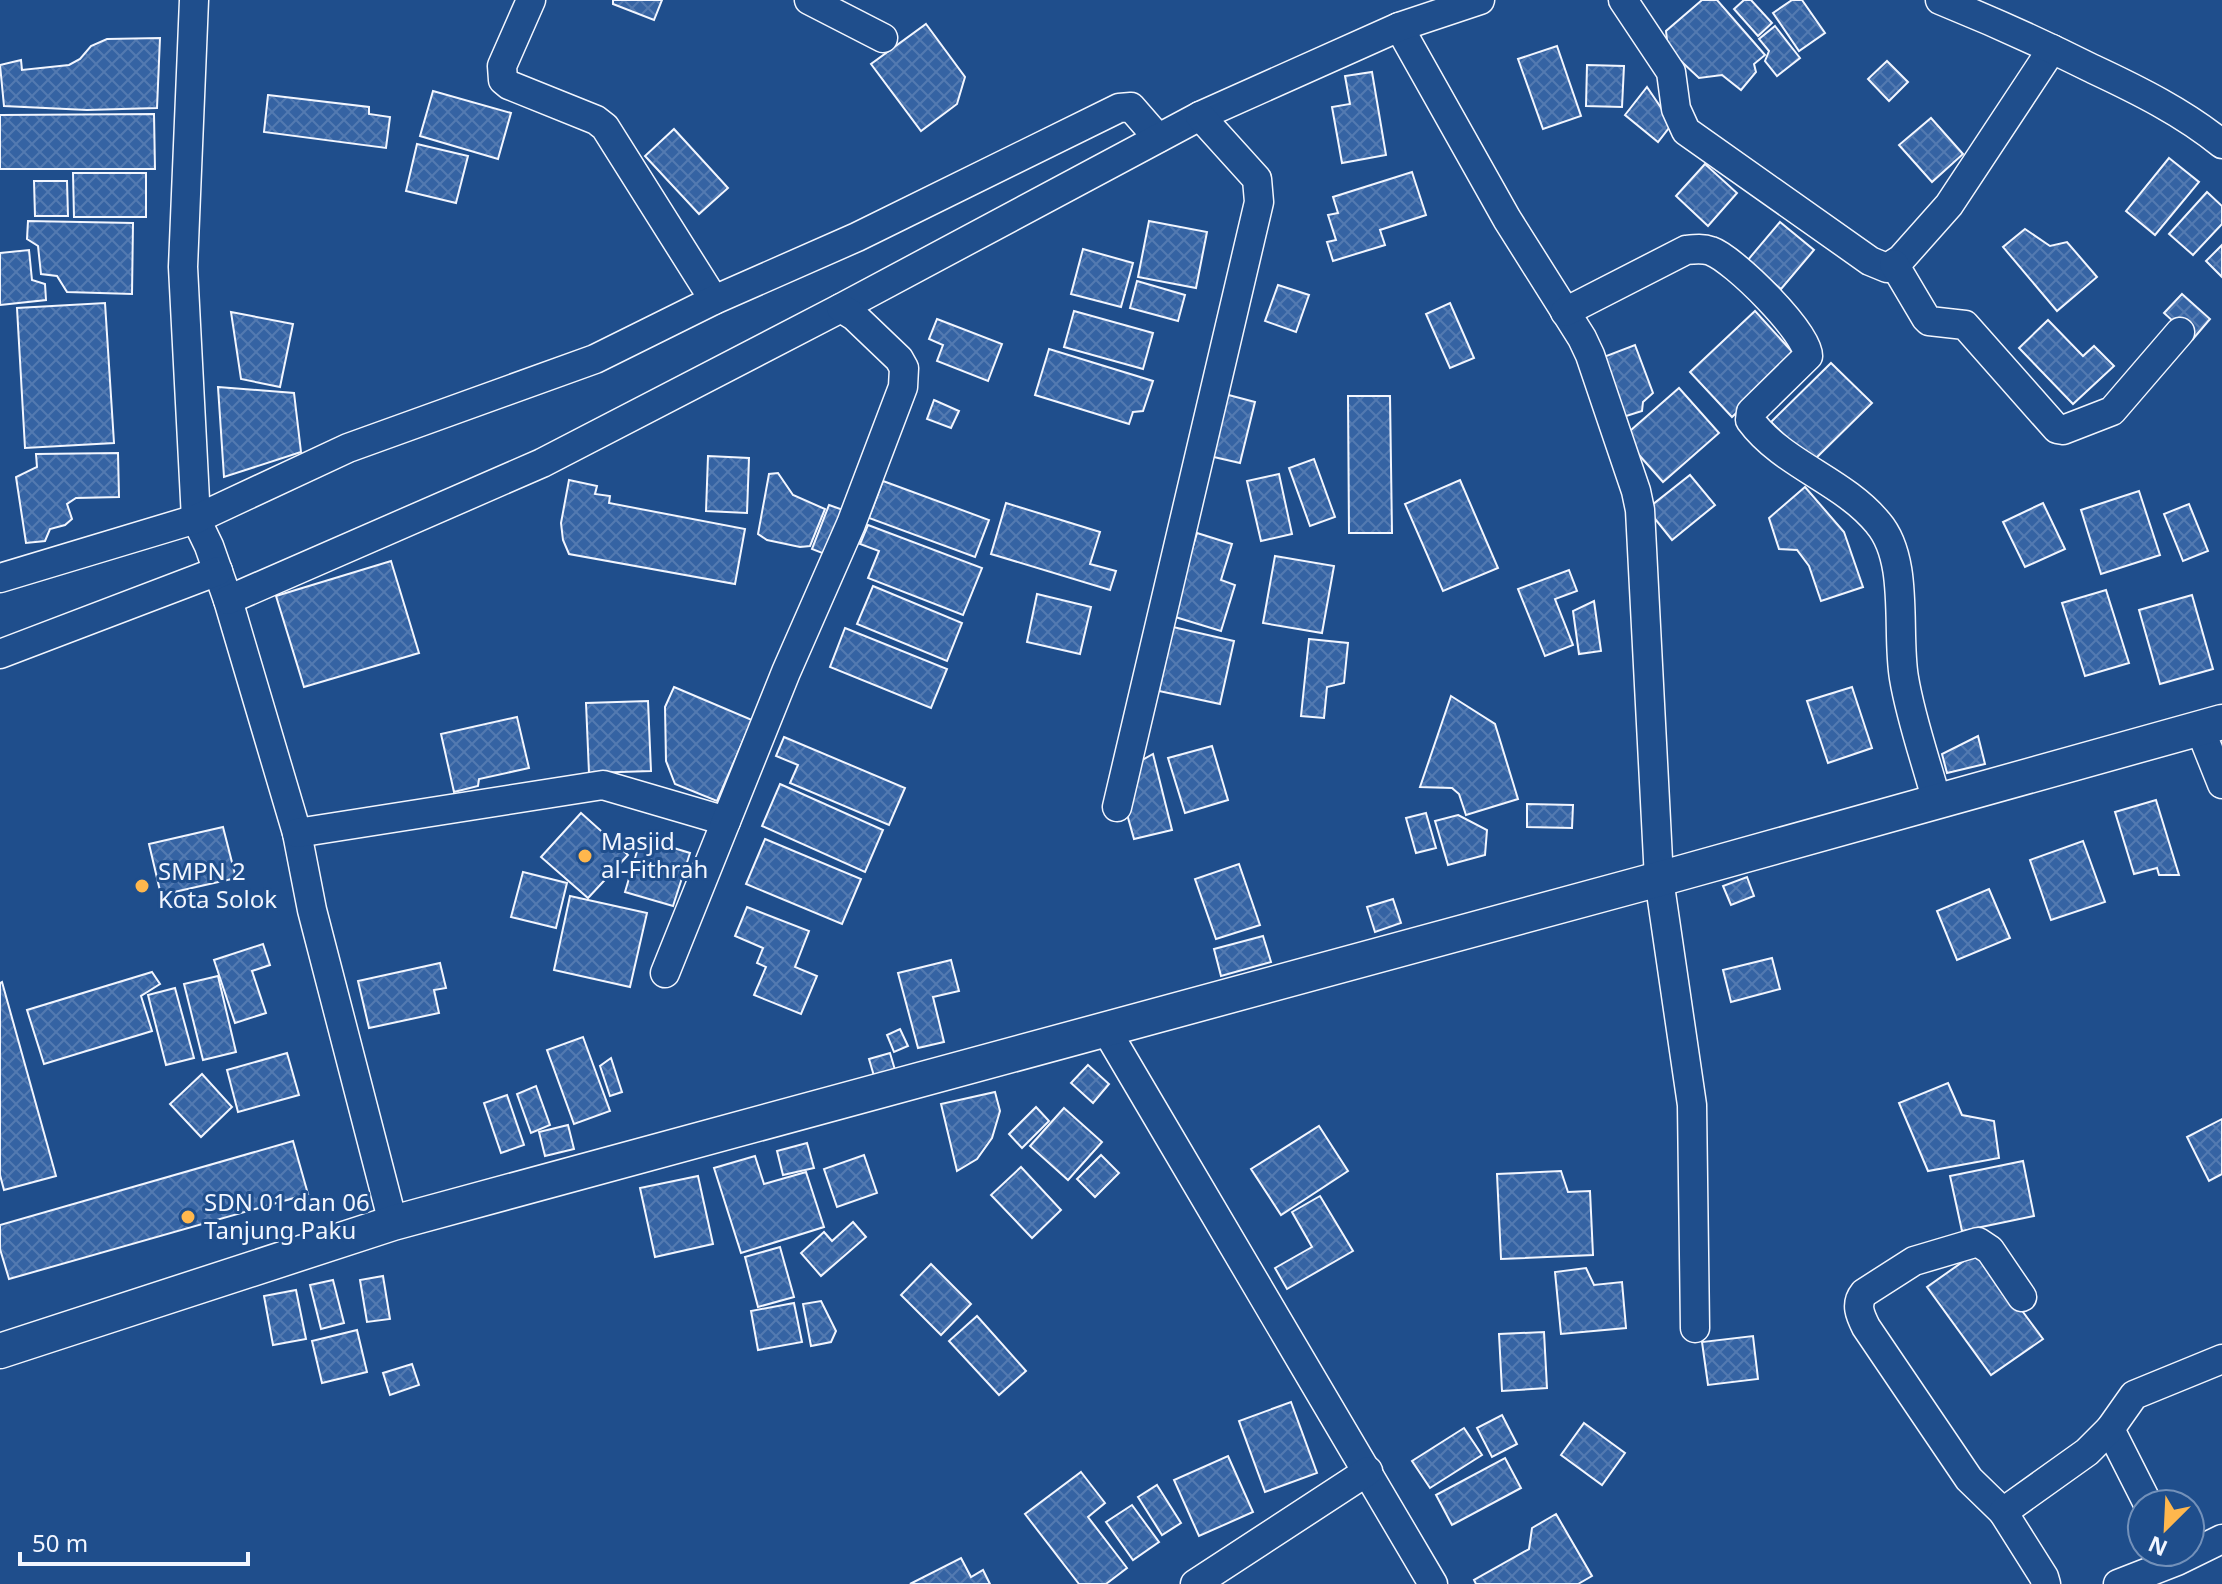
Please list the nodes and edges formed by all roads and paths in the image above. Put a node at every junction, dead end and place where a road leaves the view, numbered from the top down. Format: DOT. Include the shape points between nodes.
graph roads {
  1 [pos="194,0"];
  2 [pos="531,0"];
  3 [pos="809,0"];
  4 [pos="1480,0"];
  5 [pos="1623,0"];
  6 [pos="1940,0"];
  7 [pos="1399,27"];
  8 [pos="883,38"];
  9 [pos="2052,49"];
  10 [pos="1200,116"];
  11 [pos="1158,138"];
  12 [pos="2222,144"];
  13 [pos="1894,264"];
  14 [pos="714,300"];
  15 [pos="841,308"];
  16 [pos="1565,312"];
  17 [pos="2180,332"];
  18 [pos="196,519"];
  19 [pos="218,571"];
  20 [pos="0,578"];
  21 [pos="228,600"];
  22 [pos="0,654"];
  23 [pos="2211,726"];
  24 [pos="2222,784"];
  25 [pos="1937,802"];
  26 [pos="1117,807"];
  27 [pos="726,821"];
  28 [pos="297,833"];
  29 [pos="1659,879"];
  30 [pos="665,973"];
  31 [pos="1105,1028"];
  32 [pos="393,1223"];
  33 [pos="2022,1297"];
  34 [pos="1695,1328"];
  35 [pos="0,1351"];
  36 [pos="2222,1359"];
  37 [pos="2110,1429"];
  38 [pos="1368,1471"];
  39 [pos="2140,1488"];
  40 [pos="2003,1512"];
  41 [pos="2151,1568"];
  42 [pos="1195,1584"];
  43 [pos="1433,1584"];
  44 [pos="2046,1584"];
  45 [pos="2118,1584"];
  1 -- 18 [label="street" via="183,267"];
  2 -- 14 [label="street" via="502,66 503,80 605,127"];
  3 -- 8 [label="street"];
  4 -- 7 [label="street"];
  5 -- 13 [label="street" via="1671,72 1676,109 1686,131 1870,261 1887,268"];
  6 -- 9 [label="street"];
  7 -- 10 [label="street"];
  7 -- 16 [label="street"];
  9 -- 12 [label="street" via="2135,89"];
  9 -- 13 [label="street" via="1949,205"];
  10 -- 11 [label="street"];
  10 -- 26 [label="street" via="1257,179 1259,202"];
  11 -- 14 [label="street" via="1131,107 1119,108 857,237"];
  11 -- 15 [label="street"];
  13 -- 17 [label="street" via="1926,318 1969,329 2057,429 2112,411"];
  14 -- 18 [label="street" via="595,359 348,448"];
  15 -- 21 [label="street" via="542,463"];
  15 -- 27 [label="street" via="899,359 903,387"];
  16 -- 25 [label="street" via="1686,250 1702,249 1731,262 1794,328 1808,347 1808,356 1751,412 1750,420 1803,468 1846,492 1883,529 1897,567 1903,676"];
  16 -- 29 [label="street" via="1590,355 1640,510"];
  18 -- 19 [label="street"];
  18 -- 20 [label="street"];
  19 -- 21 [label="street"];
  19 -- 22 [label="street"];
  21 -- 28 [label="street"];
  23 -- 24 [label="street"];
  23 -- 25 [label="street"];
  25 -- 29 [label="street"];
  27 -- 28 [label="street" via="603,785"];
  27 -- 30 [label="street"];
  28 -- 32 [label="street"];
  29 -- 31 [label="street"];
  29 -- 34 [label="street" via="1692,1105"];
  31 -- 32 [label="street"];
  31 -- 38 [label="street"];
  32 -- 35 [label="street"];
  33 -- 40 [label="street" via="1990,1250 1978,1242 1914,1261 1860,1299 1859,1311 1875,1340 1969,1479"];
  36 -- 37 [label="street" via="2134,1395"];
  37 -- 39 [label="street"];
  37 -- 40 [label="street" via="2087,1452"];
  38 -- 42 [label="street"];
  38 -- 43 [label="street"];
  40 -- 44 [label="street"];
  41 -- 45 [label="street"];
}
